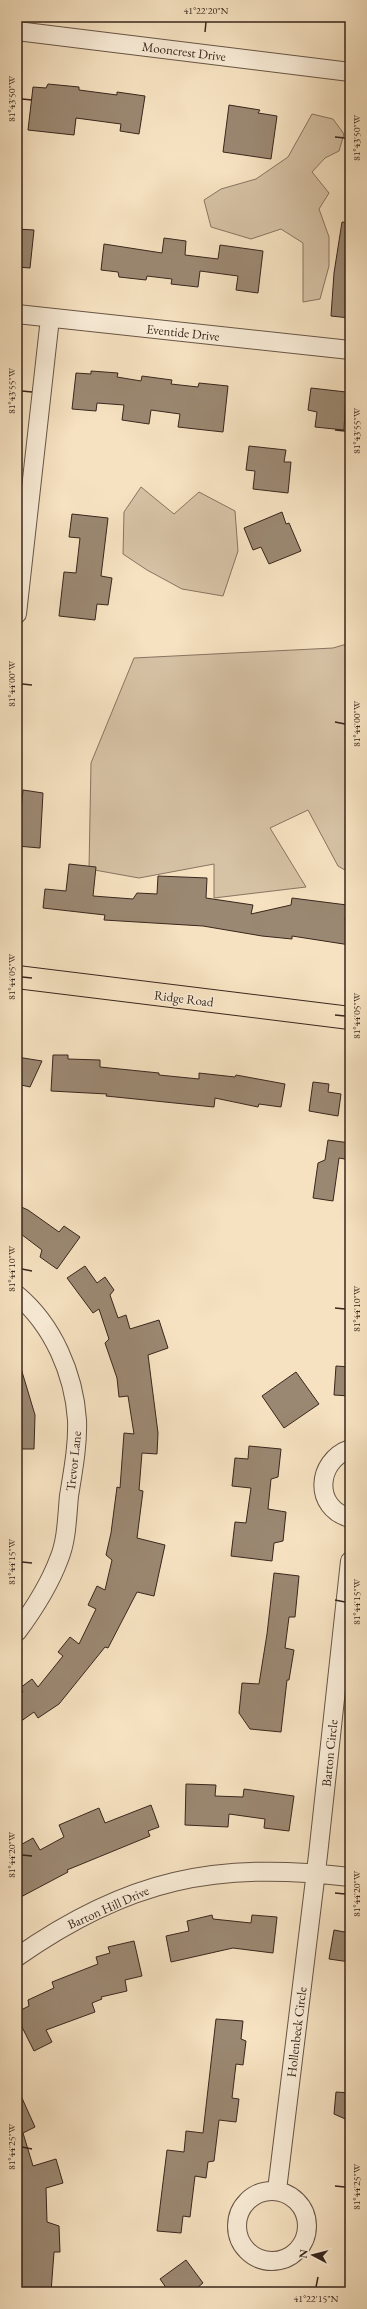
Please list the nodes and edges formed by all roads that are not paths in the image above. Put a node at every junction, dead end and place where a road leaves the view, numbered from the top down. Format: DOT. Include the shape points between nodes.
graph roads {
  1 [pos="17,31"];
  2 [pos="350,72"];
  3 [pos="17,314"];
  4 [pos="50,318"];
  5 [pos="350,350"];
  6 [pos="17,614"];
  7 [pos="17,977"];
  8 [pos="350,1018"];
  9 [pos="17,1295"];
  10 [pos="350,1449"];
  11 [pos="350,1518"];
  12 [pos="350,1561"];
  13 [pos="17,1632"];
  14 [pos="316,1873"];
  15 [pos="350,1877"];
  16 [pos="17,1957"];
  17 [pos="277,2190"];
  1 -- 2 [label="street, Mooncrest Drive"];
  3 -- 4 [label="street, Eventide Drive"];
  4 -- 5 [label="street, Eventide Drive"];
  4 -- 6 [label="street"];
  7 -- 8 [label="main road, Ridge Road"];
  9 -- 13 [label="street, Trevor Lane" via="42,1322 59,1350 74,1392 77,1421 60,1557 49,1584"];
  10 -- 11 [label="street" via="333,1459 326,1468 323,1479 324,1490 334,1510"];
  12 -- 14 [label="street, Barton Circle"];
  14 -- 15 [label="street, Barton Hill Drive"];
  14 -- 16 [label="street, Barton Hill Drive" via="231,1872 183,1879 137,1892 82,1916 54,1931"];
  14 -- 17 [label="street, Hollenbeck Circle"];
}
